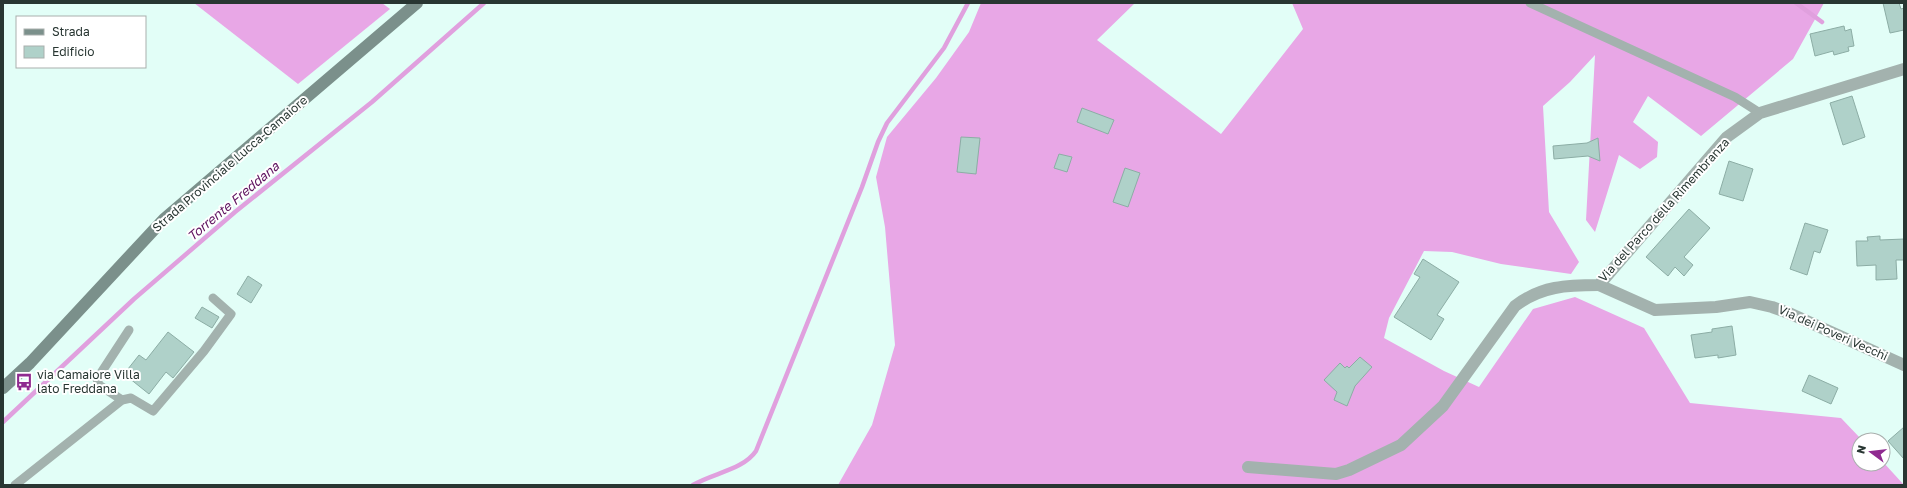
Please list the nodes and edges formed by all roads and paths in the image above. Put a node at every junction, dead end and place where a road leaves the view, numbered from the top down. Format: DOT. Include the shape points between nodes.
graph roads {
  1 [pos="417,3"];
  2 [pos="1530,3"];
  3 [pos="1904,69"];
  4 [pos="1760,113"];
  5 [pos="1599,285"];
  6 [pos="213,298"];
  7 [pos="129,330"];
  8 [pos="1904,365"];
  9 [pos="3,388"];
  10 [pos="122,400"];
  11 [pos="1248,467"];
  12 [pos="15,485"];
  1 -- 9 [label="main road, Strada Provinciale Lucca-Camaiore" via="164,219 30,363"];
  2 -- 4 [label="lane" via="1735,97"];
  3 -- 4 [label="street, Via del Parco della Rimembranza"];
  4 -- 5 [label="street, Via del Parco della Rimembranza" via="1727,137"];
  5 -- 8 [label="street, Via dei Poveri Vecchi" via="1655,310 1716,307 1750,302 1772,307"];
  5 -- 11 [label="street, Via del Parco della Rimembranza" via="1572,285 1527,296 1515,306 1443,406 1401,446 1336,474"];
  6 -- 10 [label="lane" via="231,314 204,351 153,411 131,398"];
  7 -- 10 [label="lane" via="97,378 99,386"];
  10 -- 12 [label="lane"];
}
